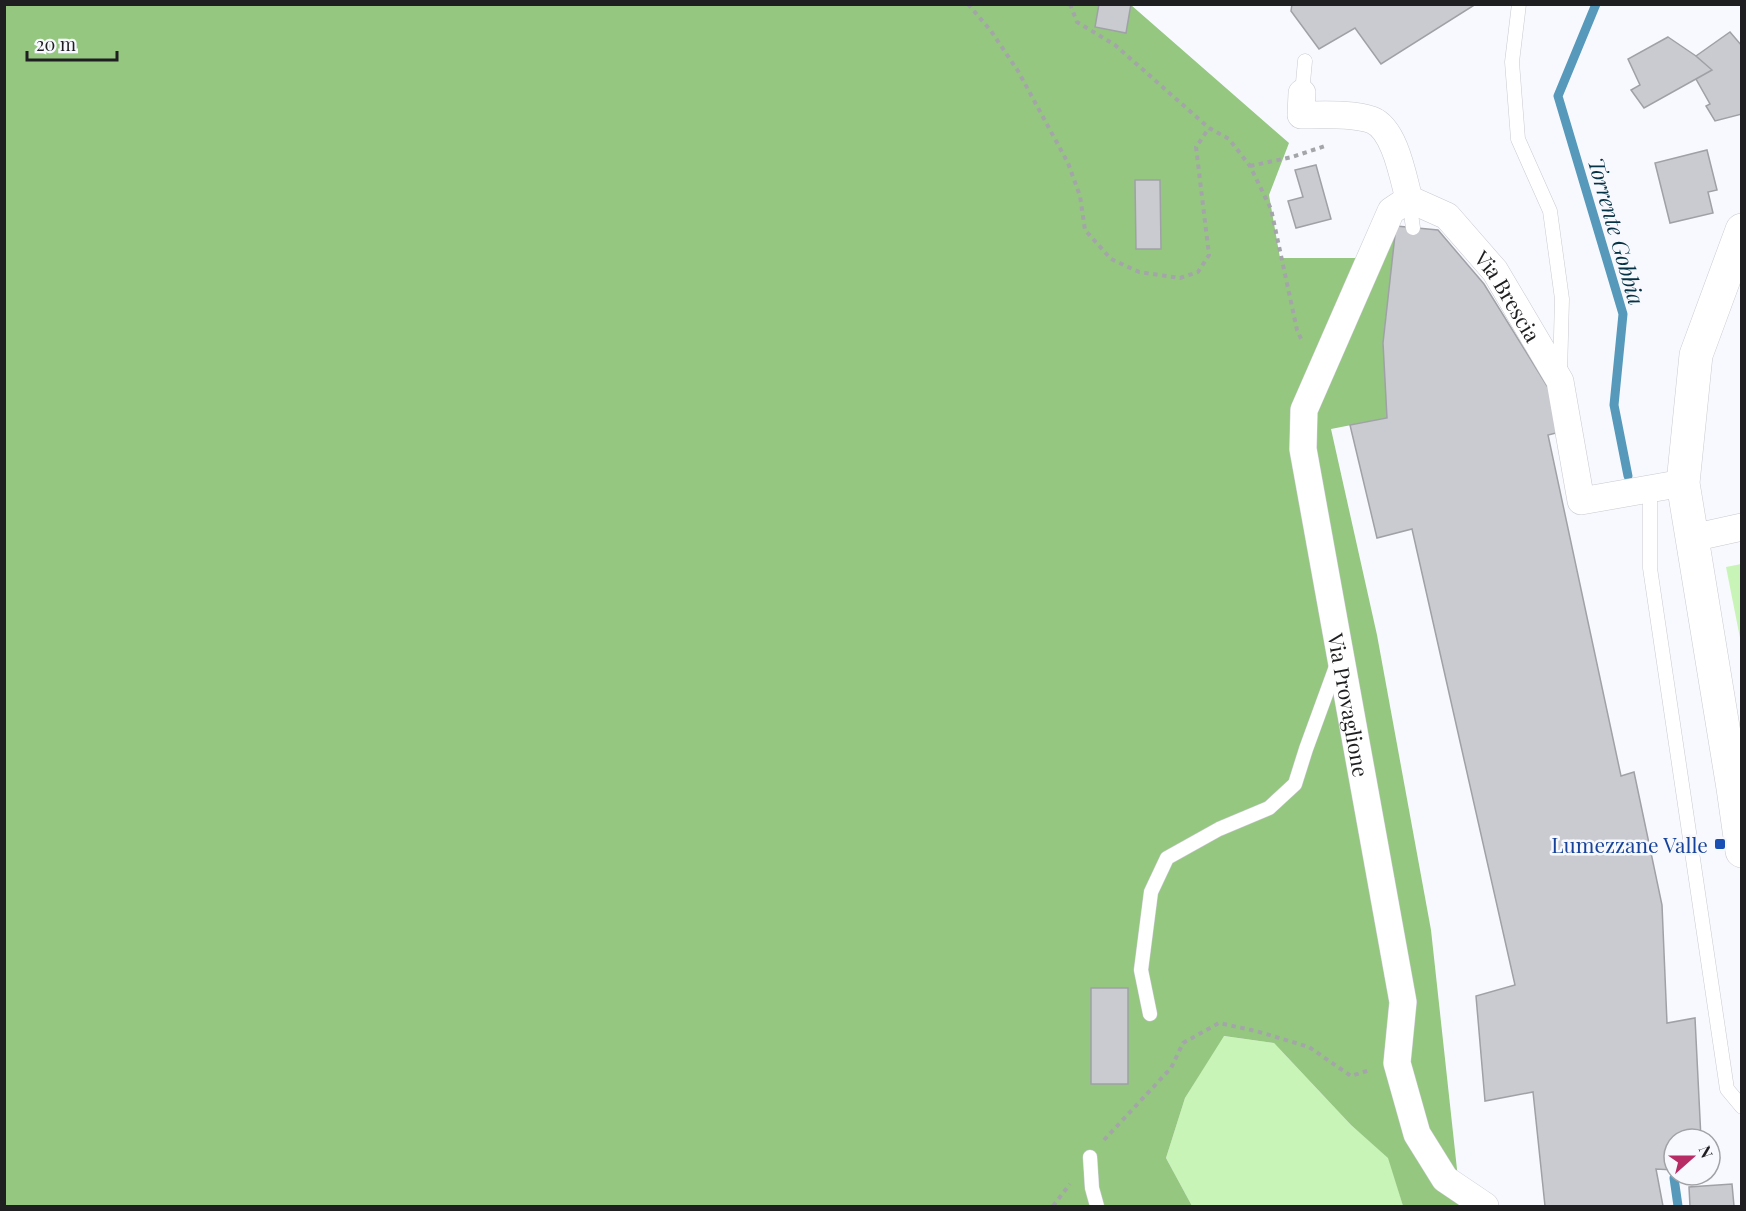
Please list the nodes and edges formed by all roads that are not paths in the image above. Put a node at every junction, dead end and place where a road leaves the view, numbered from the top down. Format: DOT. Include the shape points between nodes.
graph roads {
  1 [pos="1519,4"];
  2 [pos="1305,61"];
  3 [pos="1302,93"];
  4 [pos="1409,199"];
  5 [pos="1413,228"];
  6 [pos="1742,230"];
  7 [pos="1560,385"];
  8 [pos="1683,483"];
  9 [pos="1650,489"];
  10 [pos="1742,527"];
  11 [pos="1692,538"];
  12 [pos="1341,653"];
  13 [pos="1737,787"];
  14 [pos="1742,851"];
  15 [pos="1150,1014"];
  16 [pos="1742,1107"];
  17 [pos="1090,1157"];
  18 [pos="1097,1206"];
  19 [pos="1485,1206"];
  1 -- 7 [label="lane" via="1512,62 1518,139 1550,212 1562,299"];
  2 -- 3 [label="lane"];
  3 -- 4 [label="street" via="1301,115 1373,120 1386,132"];
  4 -- 5 [label="lane"];
  4 -- 7 [label="street, Via Brescia" via="1447,216 1495,271"];
  4 -- 12 [label="street, Via Provaglione" via="1391,211 1304,410 1303,449"];
  6 -- 8 [label="main road" via="1696,355"];
  7 -- 9 [label="street, Via Brescia" via="1581,501"];
  8 -- 9 [label="street, Via Brescia"];
  8 -- 11 [label="main road"];
  9 -- 16 [label="lane" via="1650,568 1699,903 1727,1089"];
  10 -- 11 [label="street"];
  11 -- 13 [label="main road"];
  12 -- 15 [label="lane" via="1295,784 1269,808 1167,858 1151,892 1141,970"];
  12 -- 19 [label="street, Via Provaglione" via="1403,1002 1397,1063 1417,1134 1445,1179"];
  13 -- 14 [label="main road"];
  17 -- 18 [label="lane"];
}
